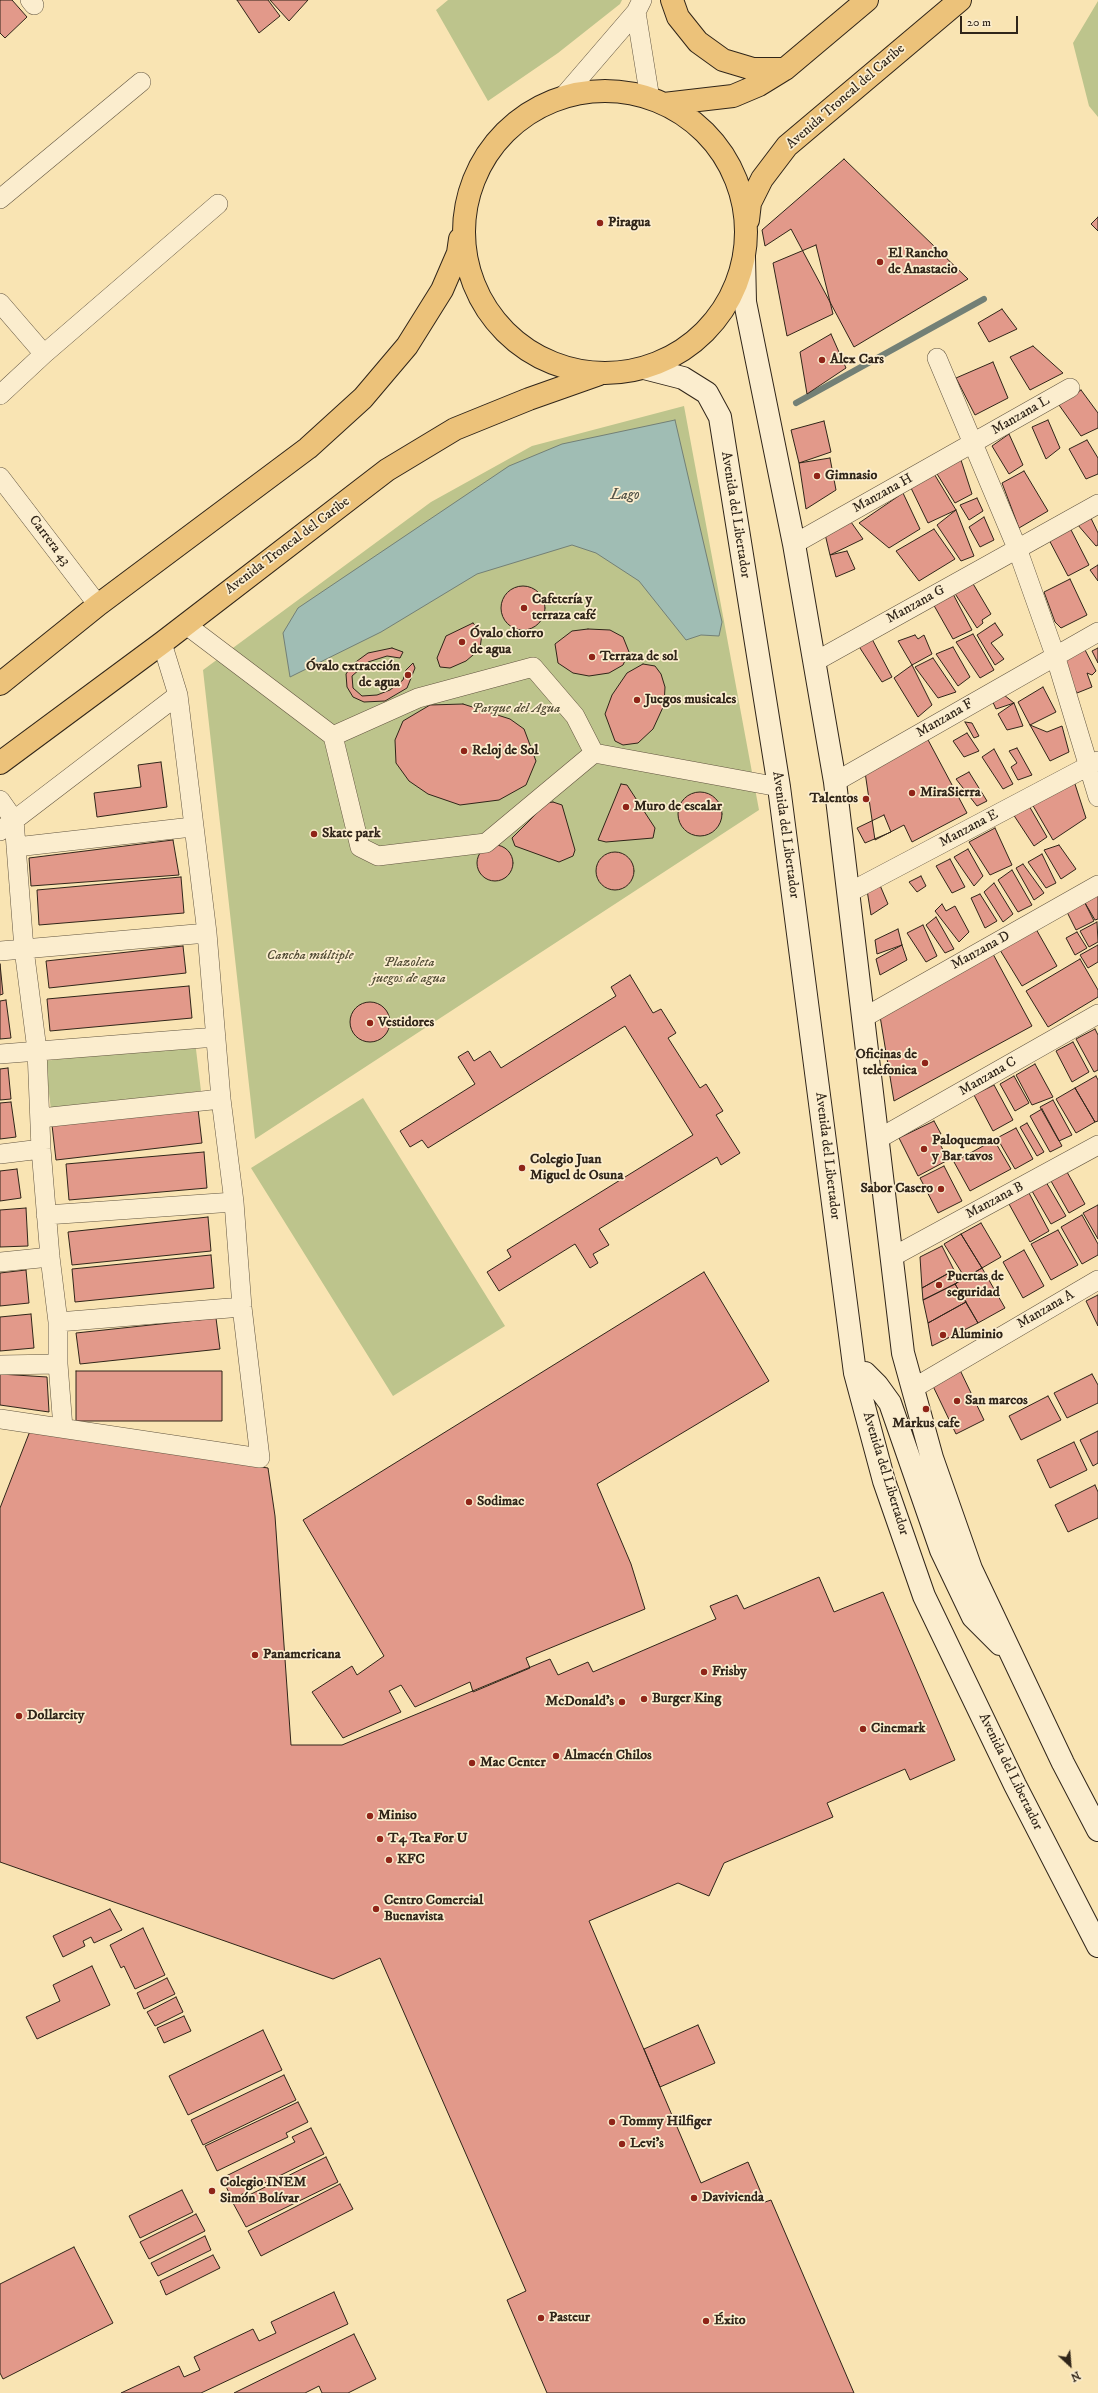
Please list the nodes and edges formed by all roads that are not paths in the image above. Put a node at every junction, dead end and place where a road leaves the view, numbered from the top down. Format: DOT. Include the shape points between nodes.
graph roads {
  1 [pos="672,0"];
  2 [pos="867,0"];
  3 [pos="960,0"];
  4 [pos="639,6"];
  5 [pos="785,69"];
  6 [pos="141,82"];
  7 [pos="562,98"];
  8 [pos="657,101"];
  9 [pos="0,199"];
  10 [pos="218,204"];
  11 [pos="466,206"];
  12 [pos="747,231"];
  13 [pos="744,257"];
  14 [pos="0,303"];
  15 [pos="44,354"];
  16 [pos="937,358"];
  17 [pos="644,368"];
  18 [pos="602,373"];
  19 [pos="1070,388"];
  20 [pos="0,396"];
  21 [pos="973,444"];
  22 [pos="0,477"];
  23 [pos="1098,504"];
  24 [pos="794,544"];
  25 [pos="1017,548"];
  26 [pos="98,605"];
  27 [pos="185,624"];
  28 [pos="1098,632"];
  29 [pos="162,643"];
  30 [pos="1055,655"];
  31 [pos="816,661"];
  32 [pos="0,684"];
  33 [pos="178,695"];
  34 [pos="333,736"];
  35 [pos="594,753"];
  36 [pos="0,763"];
  37 [pos="1094,763"];
  38 [pos="835,782"];
  39 [pos="779,787"];
  40 [pos="1098,797"];
  41 [pos="0,800"];
  42 [pos="7,825"];
  43 [pos="192,827"];
  44 [pos="16,847"];
  45 [pos="1098,885"];
  46 [pos="848,893"];
  47 [pos="207,933"];
  48 [pos="24,949"];
  49 [pos="0,951"];
  50 [pos="1098,1014"];
  51 [pos="863,1018"];
  52 [pos="216,1037"];
  53 [pos="37,1050"];
  54 [pos="0,1054"];
  55 [pos="221,1099"];
  56 [pos="41,1118"];
  57 [pos="878,1140"];
  58 [pos="1098,1145"];
  59 [pos="41,1149"];
  60 [pos="0,1154"];
  61 [pos="234,1202"];
  62 [pos="46,1215"];
  63 [pos="50,1257"];
  64 [pos="892,1257"];
  65 [pos="0,1262"];
  66 [pos="1098,1280"];
  67 [pos="242,1306"];
  68 [pos="58,1322"];
  69 [pos="0,1364"];
  70 [pos="58,1364"];
  71 [pos="855,1373"];
  72 [pos="912,1389"];
  73 [pos="0,1419"];
  74 [pos="63,1428"];
  75 [pos="1011,1654"];
  76 [pos="1098,1830"];
  77 [pos="1098,1946"];
  1 -- 5 [label="highway" via="678,17 698,42 723,60 753,70"];
  2 -- 5 [label="highway"];
  3 -- 12 [label="highway, Avenida Troncal del Caribe" via="787,146 762,179 750,203"];
  4 -- 7 [label="street"];
  4 -- 8 [label="street"];
  5 -- 8 [label="highway" via="760,85 733,96"];
  6 -- 9 [label="street"];
  7 -- 8 [label="highway" via="591,92 621,92"];
  7 -- 11 [label="highway" via="533,112 508,131 488,155 473,182"];
  8 -- 12 [label="highway" via="693,122 708,135 724,156 736,179 744,205"];
  10 -- 15 [label="street"];
  11 -- 18 [label="highway" via="464,237 468,267 478,296 495,321 517,343 542,359 571,370"];
  11 -- 26 [label="highway" via="458,253 442,290 407,346 364,398 308,448"];
  12 -- 13 [label="highway"];
  13 -- 17 [label="highway" via="737,282 726,306 710,327 668,358"];
  13 -- 24 [label="main road" via="745,302"];
  14 -- 15 [label="street"];
  15 -- 20 [label="street"];
  16 -- 21 [label="street"];
  17 -- 18 [label="highway"];
  17 -- 39 [label="main road, Avenida del Libertador" via="683,378 707,393 720,417"];
  18 -- 27 [label="highway, Avenida Troncal del Caribe" via="529,399 455,430 394,466"];
  19 -- 21 [label="street, Manzana L"];
  21 -- 24 [label="street, Manzana H"];
  21 -- 25 [label="street"];
  22 -- 26 [label="street, Carrera 43"];
  23 -- 25 [label="street, Manzana G"];
  24 -- 31 [label="main road"];
  25 -- 30 [label="street"];
  25 -- 31 [label="street, Manzana G"];
  26 -- 32 [label="highway"];
  27 -- 29 [label="highway, Avenida Troncal del Caribe"];
  27 -- 34 [label="street"];
  28 -- 30 [label="street, Manzana F"];
  29 -- 33 [label="street"];
  29 -- 36 [label="highway, Avenida Troncal del Caribe"];
  30 -- 37 [label="street"];
  30 -- 38 [label="street, Manzana F"];
  31 -- 38 [label="main road"];
  33 -- 42 [label="street"];
  33 -- 43 [label="street"];
  34 -- 35 [label="street" via="418,698 533,667 575,716"];
  34 -- 35 [label="street" via="360,847 378,856 486,843"];
  35 -- 39 [label="street"];
  37 -- 40 [label="street"];
  37 -- 46 [label="street, Manzana E"];
  38 -- 46 [label="main road"];
  39 -- 71 [label="main road, Avenida del Libertador"];
  41 -- 42 [label="street"];
  42 -- 44 [label="street"];
  43 -- 44 [label="street"];
  43 -- 47 [label="street"];
  44 -- 48 [label="street"];
  45 -- 51 [label="street, Manzana D"];
  46 -- 51 [label="main road"];
  47 -- 48 [label="street"];
  47 -- 52 [label="street"];
  48 -- 49 [label="street"];
  48 -- 53 [label="street"];
  50 -- 57 [label="street, Manzana C"];
  51 -- 57 [label="main road"];
  52 -- 53 [label="street"];
  52 -- 55 [label="street"];
  53 -- 54 [label="street"];
  53 -- 56 [label="street"];
  55 -- 56 [label="street"];
  55 -- 61 [label="street"];
  56 -- 59 [label="street"];
  57 -- 64 [label="main road"];
  58 -- 64 [label="street, Manzana B"];
  59 -- 60 [label="street"];
  59 -- 62 [label="street"];
  61 -- 62 [label="street"];
  61 -- 67 [label="street"];
  62 -- 63 [label="street"];
  63 -- 65 [label="street"];
  63 -- 68 [label="street"];
  64 -- 72 [label="main road" via="904,1353"];
  66 -- 72 [label="street, Manzana A"];
  67 -- 68 [label="street"];
  67 -- 74 [label="street" via="260,1458"];
  68 -- 70 [label="street"];
  69 -- 70 [label="street"];
  70 -- 74 [label="street"];
  71 -- 75 [label="main road" via="865,1374 890,1403 941,1550 973,1617"];
  71 -- 77 [label="main road, Avenida del Libertador" via="884,1481 924,1596 1015,1785"];
  72 -- 75 [label="main road" via="932,1458 971,1569"];
  73 -- 74 [label="street"];
  75 -- 76 [label="main road"];
}
